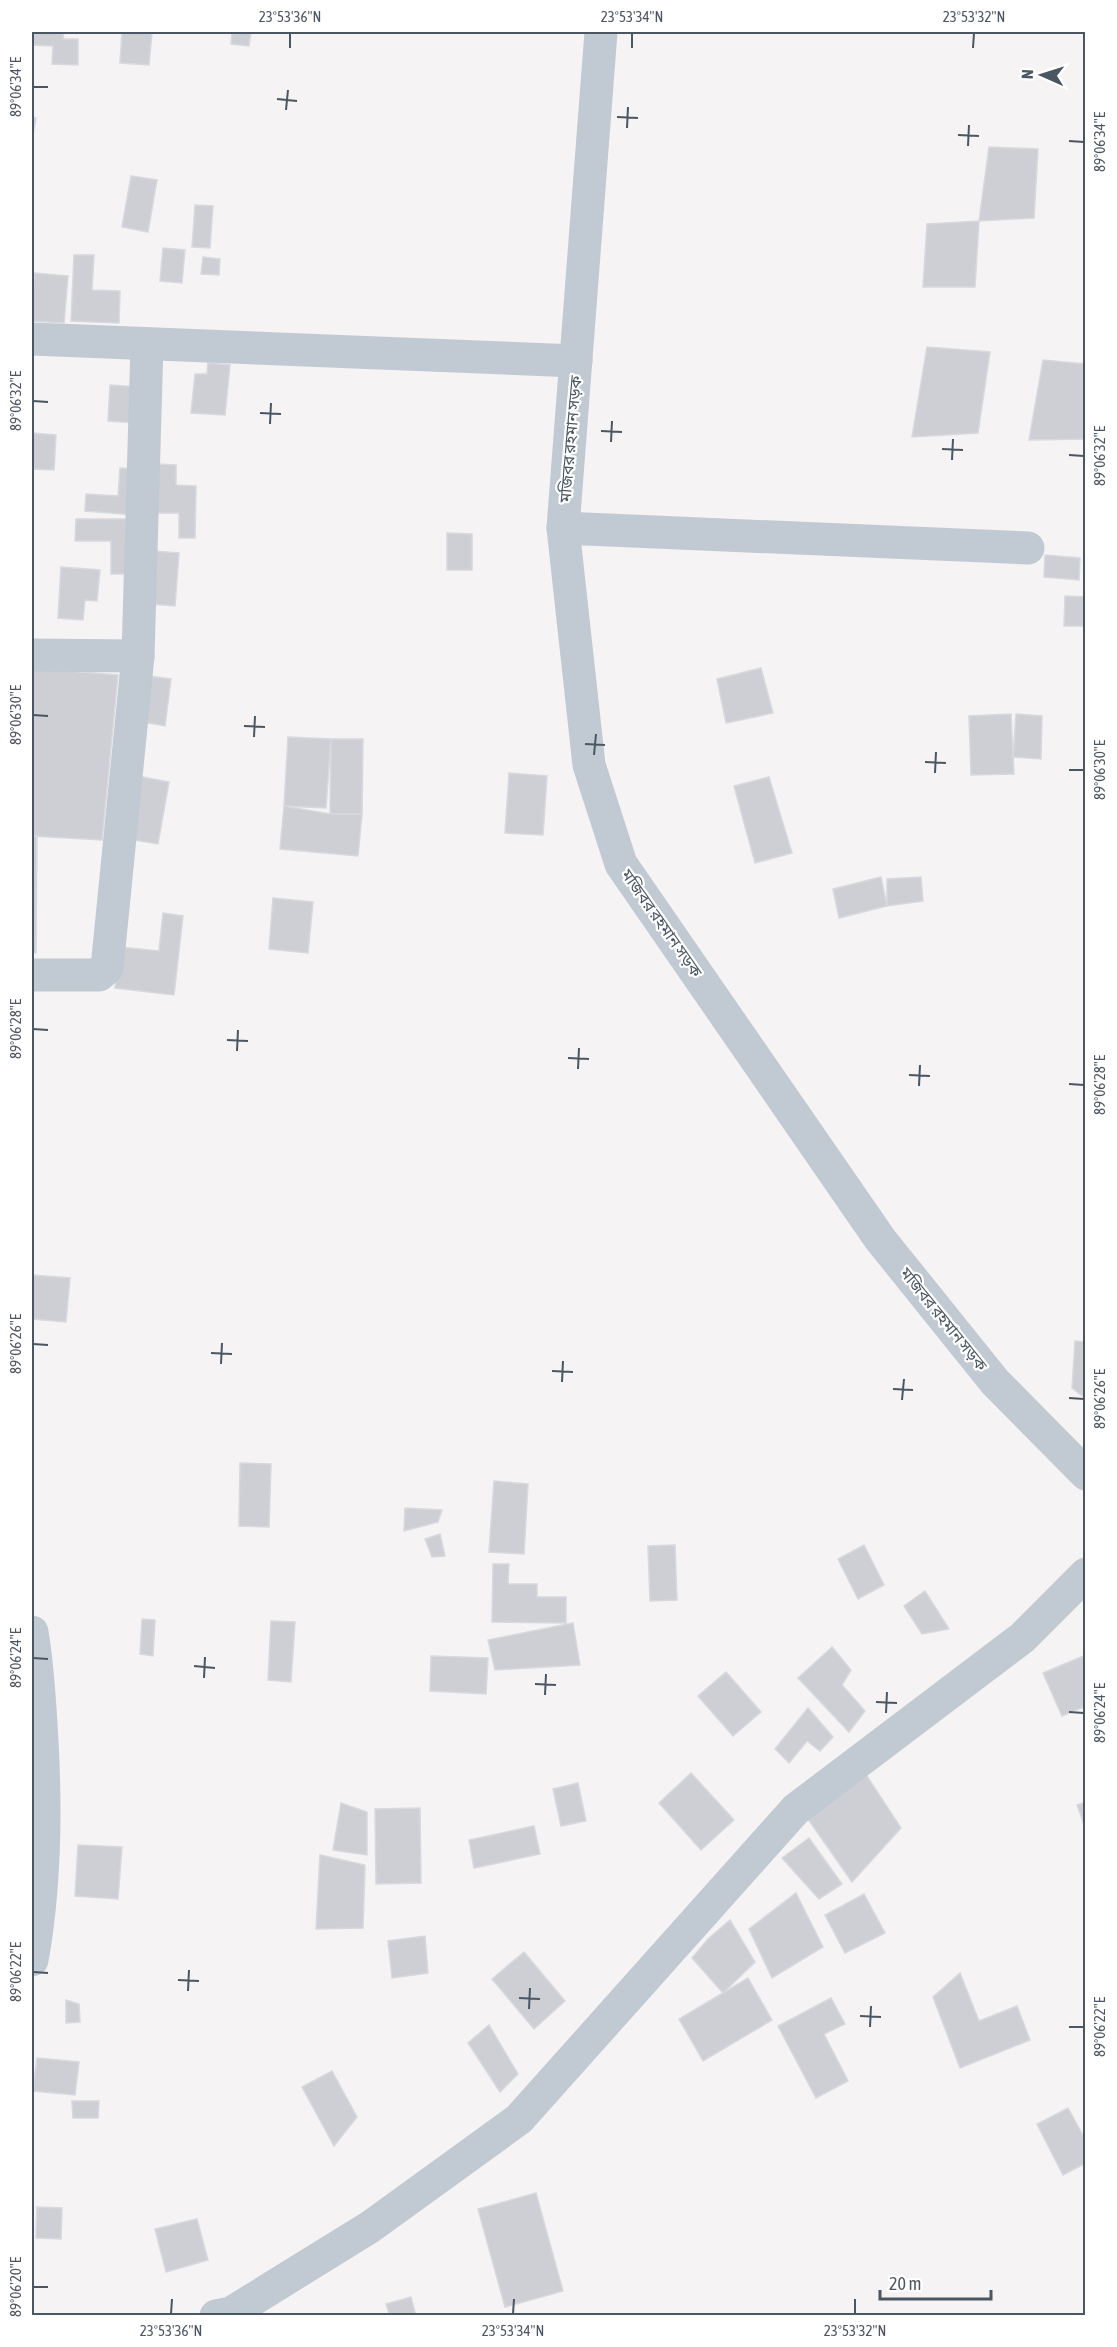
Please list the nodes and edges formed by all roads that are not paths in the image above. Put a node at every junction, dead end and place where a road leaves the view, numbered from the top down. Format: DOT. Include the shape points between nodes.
graph roads {
  1 [pos="601,32"];
  2 [pos="32,339"];
  3 [pos="147,344"];
  4 [pos="576,361"];
  5 [pos="562,528"];
  6 [pos="1028,548"];
  7 [pos="32,656"];
  8 [pos="138,656"];
  9 [pos="32,975"];
  10 [pos="1086,1474"];
  11 [pos="1086,1574"];
  12 [pos="32,1632"];
  13 [pos="32,1960"];
  14 [pos="216,2316"];
  1 -- 4 [label="street, মজিবর রহমান সড়ক"];
  2 -- 3 [label="street"];
  3 -- 4 [label="street"];
  3 -- 8 [label="street"];
  4 -- 5 [label="street, মজিবর রহমান সড়ক"];
  5 -- 6 [label="street"];
  5 -- 10 [label="street, মজিবর রহমান সড়ক" via="590,765 621,864 880,1239 994,1382"];
  7 -- 8 [label="street"];
  8 -- 9 [label="street" via="107,968 99,975"];
  11 -- 14 [label="street" via="1022,1638 796,1809 519,2120 369,2227 231,2313"];
  12 -- 13 [label="street" via="38,1668 45,1797 38,1923"];
}
